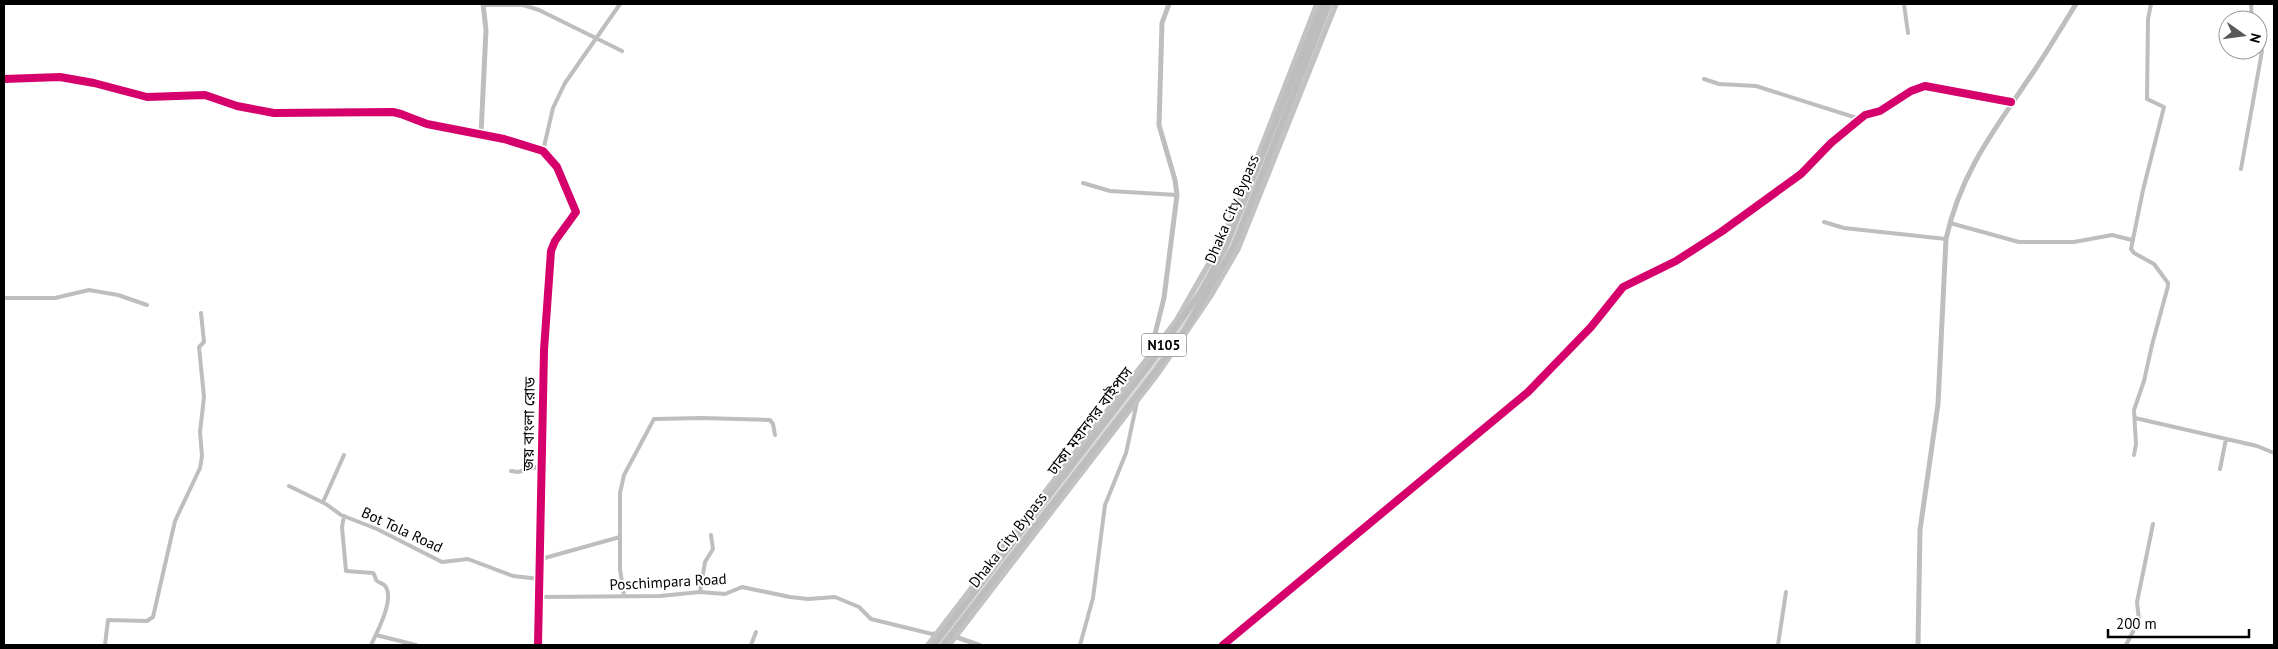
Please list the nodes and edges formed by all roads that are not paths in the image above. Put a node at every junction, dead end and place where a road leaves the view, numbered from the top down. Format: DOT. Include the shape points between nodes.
graph roads {
  1 [pos="483,4"];
  2 [pos="620,4"];
  3 [pos="1169,4"];
  4 [pos="1317,4"];
  5 [pos="1323,4"];
  6 [pos="1329,4"];
  7 [pos="1336,4"];
  8 [pos="1904,4"];
  9 [pos="2076,4"];
  10 [pos="2150,4"];
  11 [pos="1908,33"];
  12 [pos="596,40"];
  13 [pos="622,51"];
  14 [pos="2260,60"];
  15 [pos="4,79"];
  16 [pos="1704,80"];
  17 [pos="2011,102"];
  18 [pos="1860,119"];
  19 [pos="481,134"];
  20 [pos="543,151"];
  21 [pos="2241,169"];
  22 [pos="1083,183"];
  23 [pos="1177,195"];
  24 [pos="1824,222"];
  25 [pos="1950,223"];
  26 [pos="1946,239"];
  27 [pos="2132,240"];
  28 [pos="4,298"];
  29 [pos="146,305"];
  30 [pos="201,313"];
  31 [pos="1153,350"];
  32 [pos="1137,400"];
  33 [pos="2134,418"];
  34 [pos="775,435"];
  35 [pos="2226,439"];
  36 [pos="2274,453"];
  37 [pos="344,455"];
  38 [pos="2134,455"];
  39 [pos="541,466"];
  40 [pos="2220,469"];
  41 [pos="511,471"];
  42 [pos="289,486"];
  43 [pos="322,502"];
  44 [pos="344,516"];
  45 [pos="2153,524"];
  46 [pos="711,535"];
  47 [pos="620,538"];
  48 [pos="541,559"];
  49 [pos="540,579"];
  50 [pos="700,592"];
  51 [pos="1786,592"];
  52 [pos="624,596"];
  53 [pos="540,598"];
  54 [pos="756,632"];
  55 [pos="937,633"];
  56 [pos="376,634"];
  57 [pos="956,637"];
  58 [pos="105,645"];
  59 [pos="371,645"];
  60 [pos="416,645"];
  61 [pos="538,645"];
  62 [pos="751,645"];
  63 [pos="928,645"];
  64 [pos="934,645"];
  65 [pos="943,645"];
  66 [pos="949,645"];
  67 [pos="979,645"];
  68 [pos="1080,645"];
  69 [pos="1223,645"];
  70 [pos="1778,645"];
  71 [pos="1918,645"];
  72 [pos="2126,645"];
  1 -- 12 [label="street" via="516,5 539,10"];
  1 -- 19 [label="street" via="486,30"];
  2 -- 12 [label="street"];
  3 -- 23 [label="street" via="1162,23 1159,125 1176,180"];
  4 -- 31 [label="main road" via="1220,244 1176,321"];
  5 -- 64 [label="highway, ঢাকা মহানগর বাইপাস / N105" via="1226,246 1200,292 1150,364"];
  6 -- 65 [label="highway, Dhaka City Bypass / N105" via="1233,248 1208,293 1156,370"];
  7 -- 32 [label="main road" via="1238,249 1187,333"];
  8 -- 11 [label="street"];
  9 -- 17 [label="street"];
  10 -- 27 [label="street" via="2147,99 2164,107"];
  12 -- 13 [label="street"];
  12 -- 20 [label="street" via="565,83 553,108"];
  14 -- 21 [label="street"];
  15 -- 19 [label="street" via="60,77 146,97 205,95 237,106 274,113 393,112 427,124"];
  16 -- 18 [label="street" via="1756,86"];
  17 -- 18 [label="street" via="1925,86"];
  17 -- 25 [label="street" via="1963,183"];
  18 -- 69 [label="street" via="1801,174 1721,232 1623,287 1591,327 1528,392"];
  19 -- 20 [label="street"];
  20 -- 39 [label="street, জয় বাংলা রোড" via="557,168 576,212 551,250 545,321"];
  22 -- 23 [label="street" via="1110,192"];
  23 -- 31 [label="street" via="1164,298"];
  24 -- 26 [label="street" via="1844,228"];
  25 -- 26 [label="street"];
  25 -- 27 [label="street" via="2019,242 2074,242 2112,235"];
  26 -- 71 [label="street" via="1938,404 1920,530"];
  27 -- 33 [label="street" via="2132,251 2154,264 2168,283"];
  28 -- 29 [label="street" via="55,298 89,290 118,295"];
  30 -- 58 [label="street" via="204,344 199,347 204,397 200,468 177,515 153,617 147,621 108,620"];
  31 -- 55 [label="main road"];
  32 -- 57 [label="main road"];
  32 -- 68 [label="street" via="1126,453 1105,505 1093,598"];
  33 -- 35 [label="street"];
  33 -- 38 [label="street"];
  34 -- 47 [label="street" via="770,420 654,419 624,475 620,493"];
  35 -- 36 [label="street"];
  35 -- 40 [label="street"];
  37 -- 43 [label="street"];
  39 -- 41 [label="street"];
  39 -- 48 [label="street, জয় বাংলা রোড"];
  42 -- 43 [label="street, Bot Tola Road"];
  43 -- 44 [label="street, Bot Tola Road"];
  44 -- 49 [label="street, Bot Tola Road" via="442,562 468,558 513,576"];
  44 -- 56 [label="street" via="346,571 373,573 386,589 385,610"];
  45 -- 72 [label="street" via="2137,602 2139,620"];
  46 -- 50 [label="street" via="713,549 705,562"];
  47 -- 48 [label="street"];
  47 -- 52 [label="street"];
  48 -- 49 [label="street, জয় বাংলা রোড"];
  49 -- 53 [label="street, জয় বাংলা রোড"];
  50 -- 52 [label="street, Poschimpara Road"];
  50 -- 55 [label="street, Poschimpara Road" via="726,594 742,587 808,599 835,597 859,607 872,619"];
  51 -- 70 [label="street"];
  52 -- 53 [label="street, Poschimpara Road"];
  53 -- 61 [label="street, জয় বাংলা রোড"];
  54 -- 62 [label="street"];
  55 -- 63 [label="main road"];
  56 -- 59 [label="street"];
  56 -- 60 [label="street"];
  57 -- 66 [label="main road"];
  57 -- 67 [label="street"];
}
